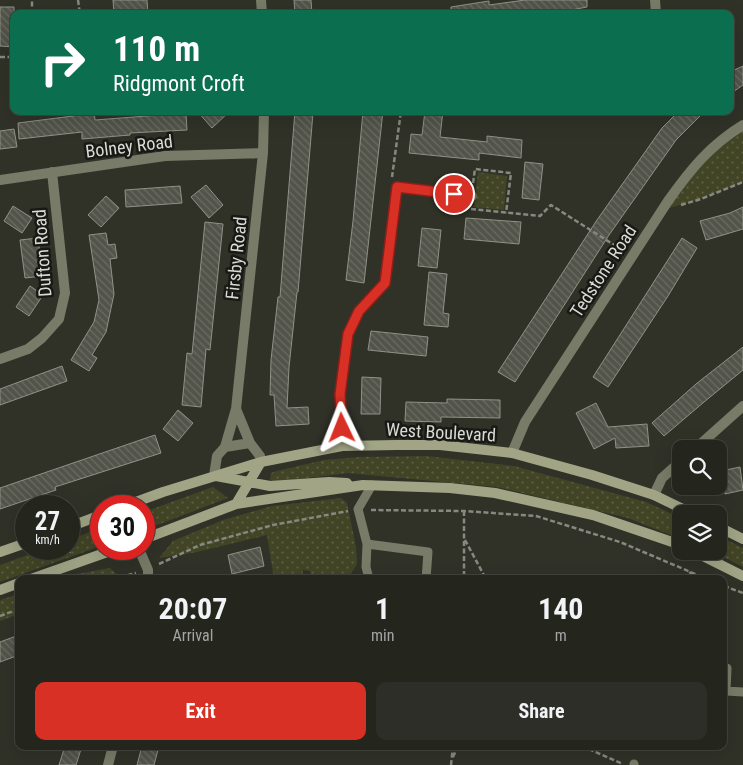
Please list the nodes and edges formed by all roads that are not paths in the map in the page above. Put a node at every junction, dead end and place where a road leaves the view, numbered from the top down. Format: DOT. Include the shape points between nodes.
graph roads {
  1 [pos="264,115"];
  2 [pos="743,125"];
  3 [pos="263,153"];
  4 [pos="52,172"];
  5 [pos="0,180"];
  6 [pos="472,196"];
  7 [pos="0,359"];
  8 [pos="743,406"];
  9 [pos="236,409"];
  10 [pos="704,440"];
  11 [pos="250,443"];
  12 [pos="342,446"];
  13 [pos="225,448"];
  14 [pos="512,453"];
  15 [pos="261,462"];
  16 [pos="672,469"];
  17 [pos="214,476"];
  18 [pos="251,482"];
  19 [pos="367,485"];
  20 [pos="654,494"];
  21 [pos="155,496"];
  22 [pos="236,504"];
  23 [pos="675,505"];
  24 [pos="727,531"];
  25 [pos="155,535"];
  26 [pos="743,539"];
  27 [pos="672,542"];
  28 [pos="367,544"];
  29 [pos="15,547"];
  30 [pos="0,552"];
  31 [pos="90,558"];
  32 [pos="143,560"];
  33 [pos="711,560"];
  34 [pos="148,574"];
  35 [pos="42,575"];
  36 [pos="368,575"];
  37 [pos="426,575"];
  38 [pos="743,576"];
  39 [pos="15,584"];
  40 [pos="0,590"];
  41 [pos="727,691"];
  42 [pos="743,692"];
  43 [pos="112,750"];
  44 [pos="108,765"];
  1 -- 3 [label="street, Firsby Road"];
  2 -- 14 [label="street, Tedstone Road" via="693,166 662,210 525,422"];
  3 -- 4 [label="street, Bolney Road" via="165,156"];
  3 -- 9 [label="street, Firsby Road"];
  4 -- 5 [label="street, Bolney Road"];
  4 -- 7 [label="street, Dufton Road" via="65,293 59,319 28,349"];
  6 -- 12 [label="street" via="397,187 385,283 359,311 348,334 340,394"];
  8 -- 10 [label="street"];
  9 -- 11 [label="street, Firsby Road"];
  9 -- 13 [label="street, Firsby Road"];
  11 -- 13 [label="street"];
  11 -- 15 [label="street, Firsby Road"];
  12 -- 14 [label="main road, West Boulevard" via="440,445"];
  12 -- 15 [label="main road, West Boulevard"];
  13 -- 17 [label="street, Firsby Road" via="216,456"];
  14 -- 20 [label="main road, West Boulevard"];
  15 -- 17 [label="main road, West Boulevard"];
  15 -- 18 [label="main road"];
  16 -- 20 [label="street" via="662,478"];
  17 -- 18 [label="main road"];
  17 -- 21 [label="main road, West Boulevard"];
  18 -- 19 [label="main road" via="270,486 329,482"];
  18 -- 22 [label="main road"];
  19 -- 22 [label="main road"];
  19 -- 27 [label="main road" via="495,493 593,515"];
  19 -- 28 [label="lane" via="358,509"];
  20 -- 23 [label="main road, West Boulevard"];
  22 -- 25 [label="main road"];
  24 -- 26 [label="main road"];
  28 -- 36 [label="lane"];
  28 -- 37 [label="lane" via="428,552"];
  29 -- 30 [label="main road"];
  31 -- 35 [label="main road"];
  32 -- 34 [label="street"];
  33 -- 38 [label="main road"];
  39 -- 40 [label="main road"];
  41 -- 42 [label="lane"];
  43 -- 44 [label="street"];
}
